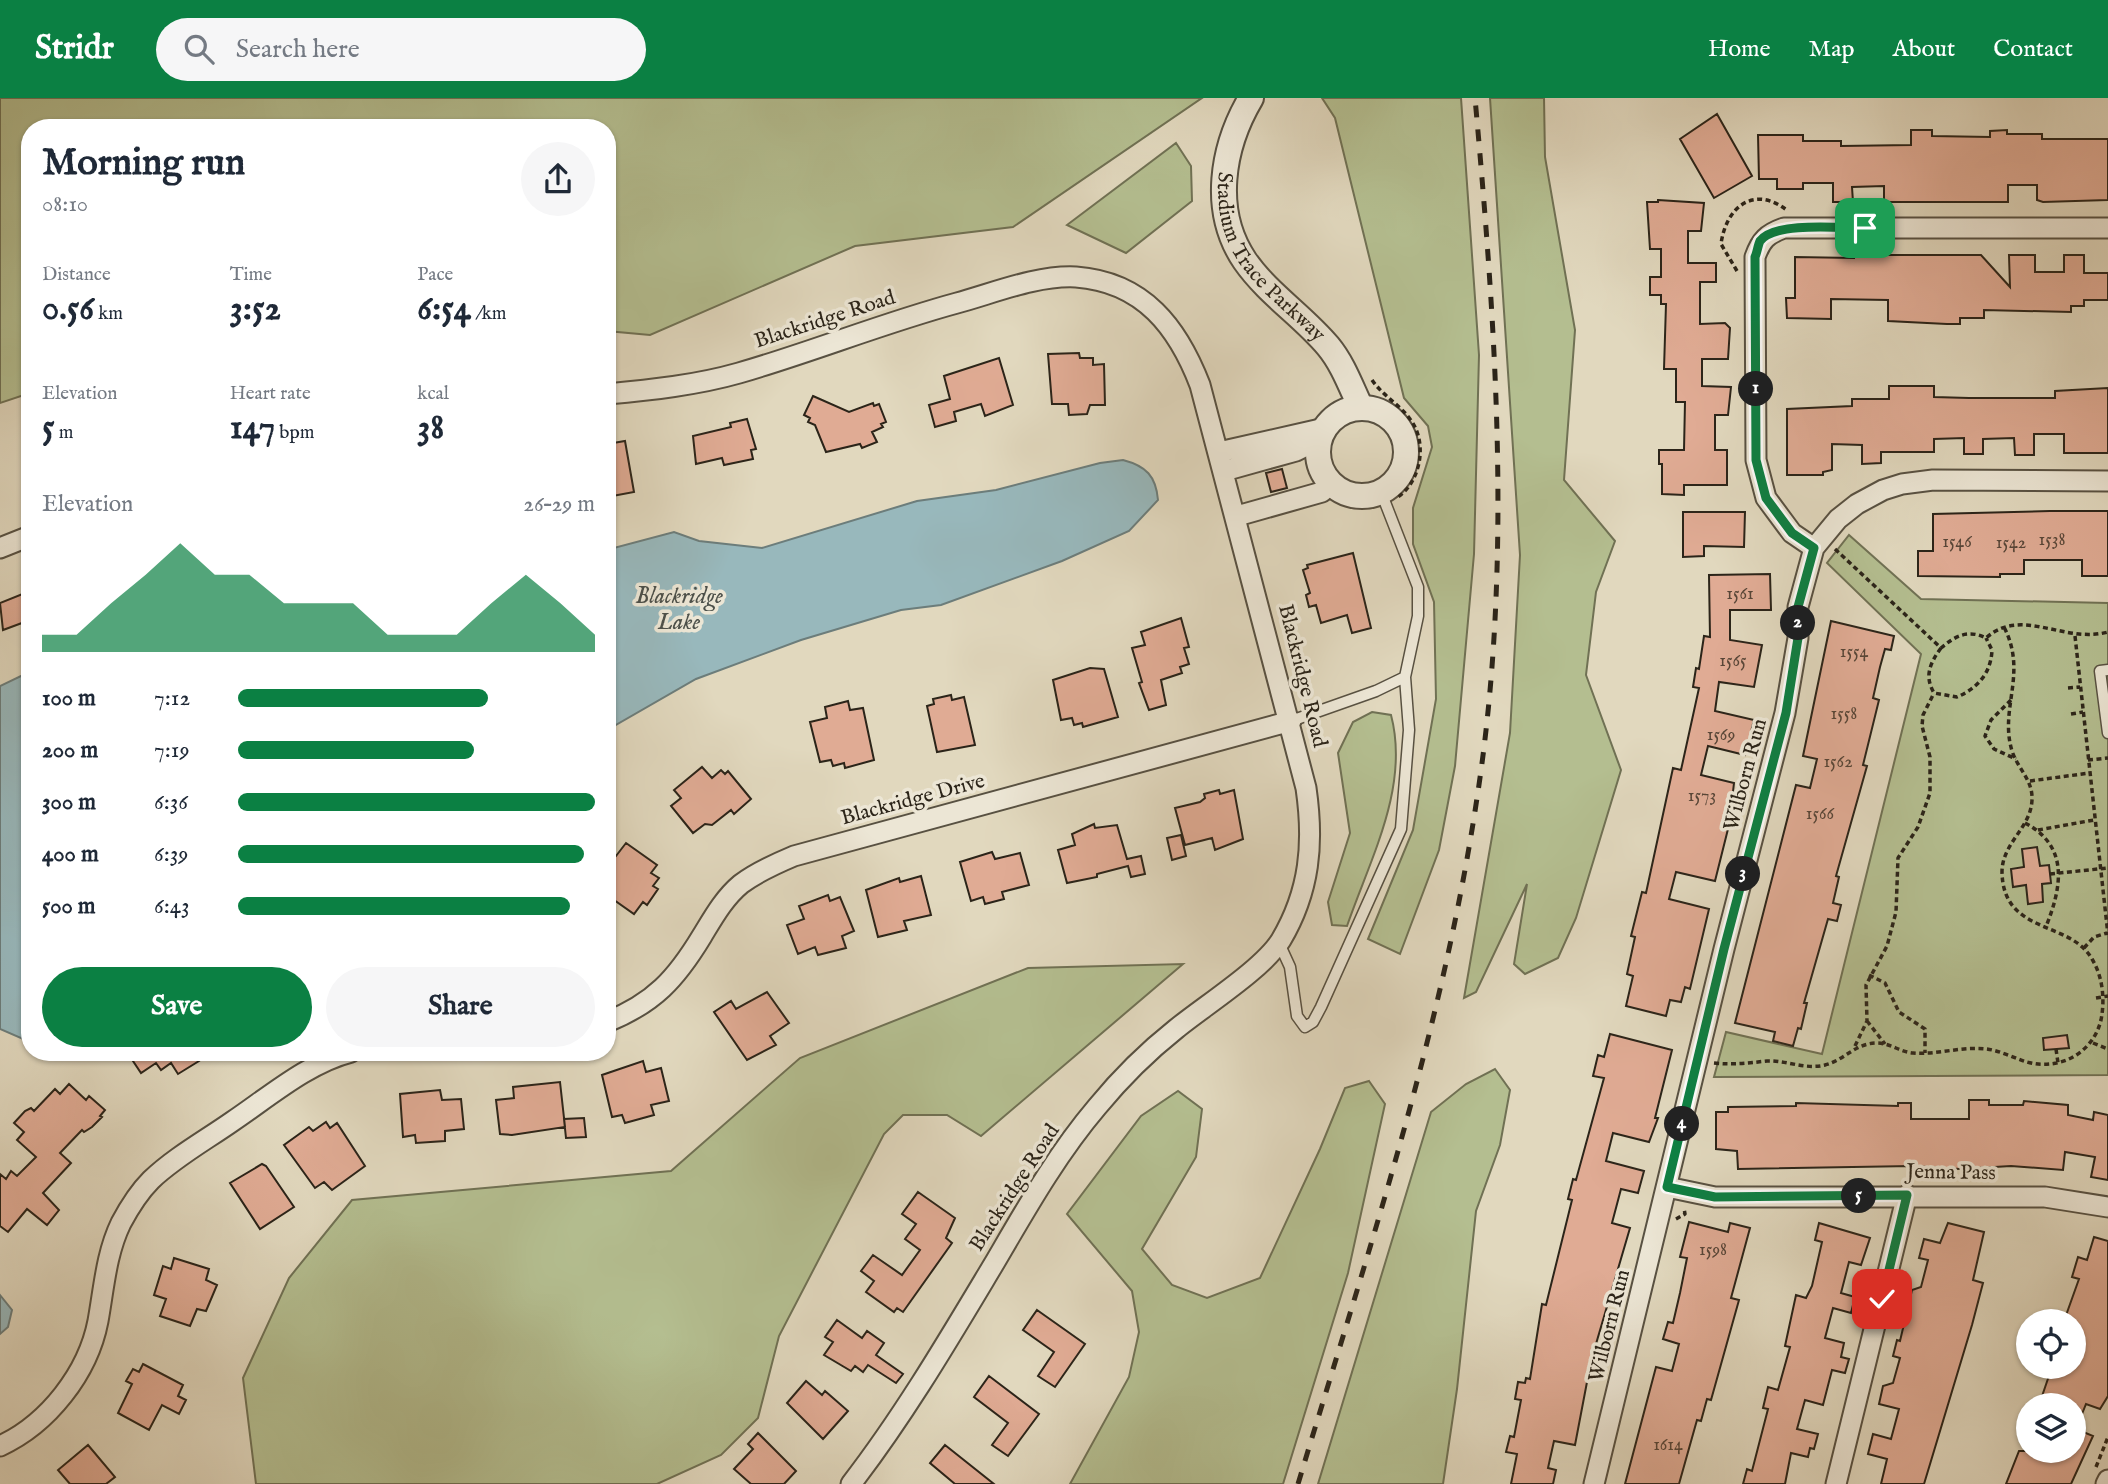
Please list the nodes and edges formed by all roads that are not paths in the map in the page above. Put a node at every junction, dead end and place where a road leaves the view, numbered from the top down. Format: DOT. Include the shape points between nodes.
graph roads {
  1 [pos="1251,98"];
  2 [pos="2108,228"];
  3 [pos="616,393"];
  4 [pos="1361,408"];
  5 [pos="1323,434"];
  6 [pos="1222,462"];
  7 [pos="2108,481"];
  8 [pos="1332,483"];
  9 [pos="1381,492"];
  10 [pos="1237,516"];
  11 [pos="21,540"];
  12 [pos="0,548"];
  13 [pos="1821,551"];
  14 [pos="2108,670"];
  15 [pos="1405,677"];
  16 [pos="1291,722"];
  17 [pos="2108,733"];
  18 [pos="1279,943"];
  19 [pos="616,1018"];
  20 [pos="330,1061"];
  21 [pos="1674,1188"];
  22 [pos="1907,1195"];
  23 [pos="2108,1207"];
  24 [pos="0,1447"];
  25 [pos="851,1484"];
  26 [pos="1594,1484"];
  27 [pos="1836,1484"];
  1 -- 4 [label="street, Stadium Trace Parkway" via="1236,123 1227,153 1225,207 1232,236 1253,270 1328,345"];
  2 -- 13 [label="street" via="1784,228 1760,242 1755,257 1756,460 1766,498 1792,533"];
  3 -- 6 [label="street, Blackridge Road" via="737,373 900,318 1024,284 1076,277 1129,292 1153,307 1173,330 1200,385"];
  4 -- 5 [label="street" via="1341,414"];
  4 -- 9 [label="street" via="1382,412 1404,436 1403,469"];
  5 -- 6 [label="street"];
  5 -- 8 [label="street" via="1320,463"];
  6 -- 10 [label="street, Blackridge Road"];
  7 -- 13 [label="street, Wilborn Run" via="1933,480 1902,484 1882,490 1838,519"];
  8 -- 9 [label="street" via="1355,495"];
  8 -- 10 [label="street" via="1322,492"];
  9 -- 15 [label="lane" via="1418,587 1418,615"];
  10 -- 16 [label="street, Blackridge Road"];
  11 -- 12 [label="street"];
  13 -- 21 [label="street, Wilborn Run" via="1798,607 1786,713 1724,949"];
  14 -- 17 [label="lane" via="2100,671"];
  15 -- 16 [label="lane"];
  15 -- 18 [label="lane" via="1409,730 1401,829 1321,1007 1305,1027 1297,1016 1290,967"];
  16 -- 18 [label="street, Blackridge Road" via="1306,788 1311,845 1309,873"];
  16 -- 19 [label="street, Blackridge Drive" via="794,856 761,870 720,907 666,986 646,1004"];
  18 -- 25 [label="street, Blackridge Road" via="1165,1038 1096,1108 1040,1186 932,1367"];
  20 -- 24 [label="street" via="305,1072 176,1160 136,1198 112,1244 97,1324 76,1377 34,1424"];
  21 -- 22 [label="street, Jenna Pass" via="1715,1197"];
  21 -- 26 [label="street, Wilborn Run"];
  22 -- 23 [label="street, Jenna Pass" via="2045,1197"];
  22 -- 27 [label="street"];
}
